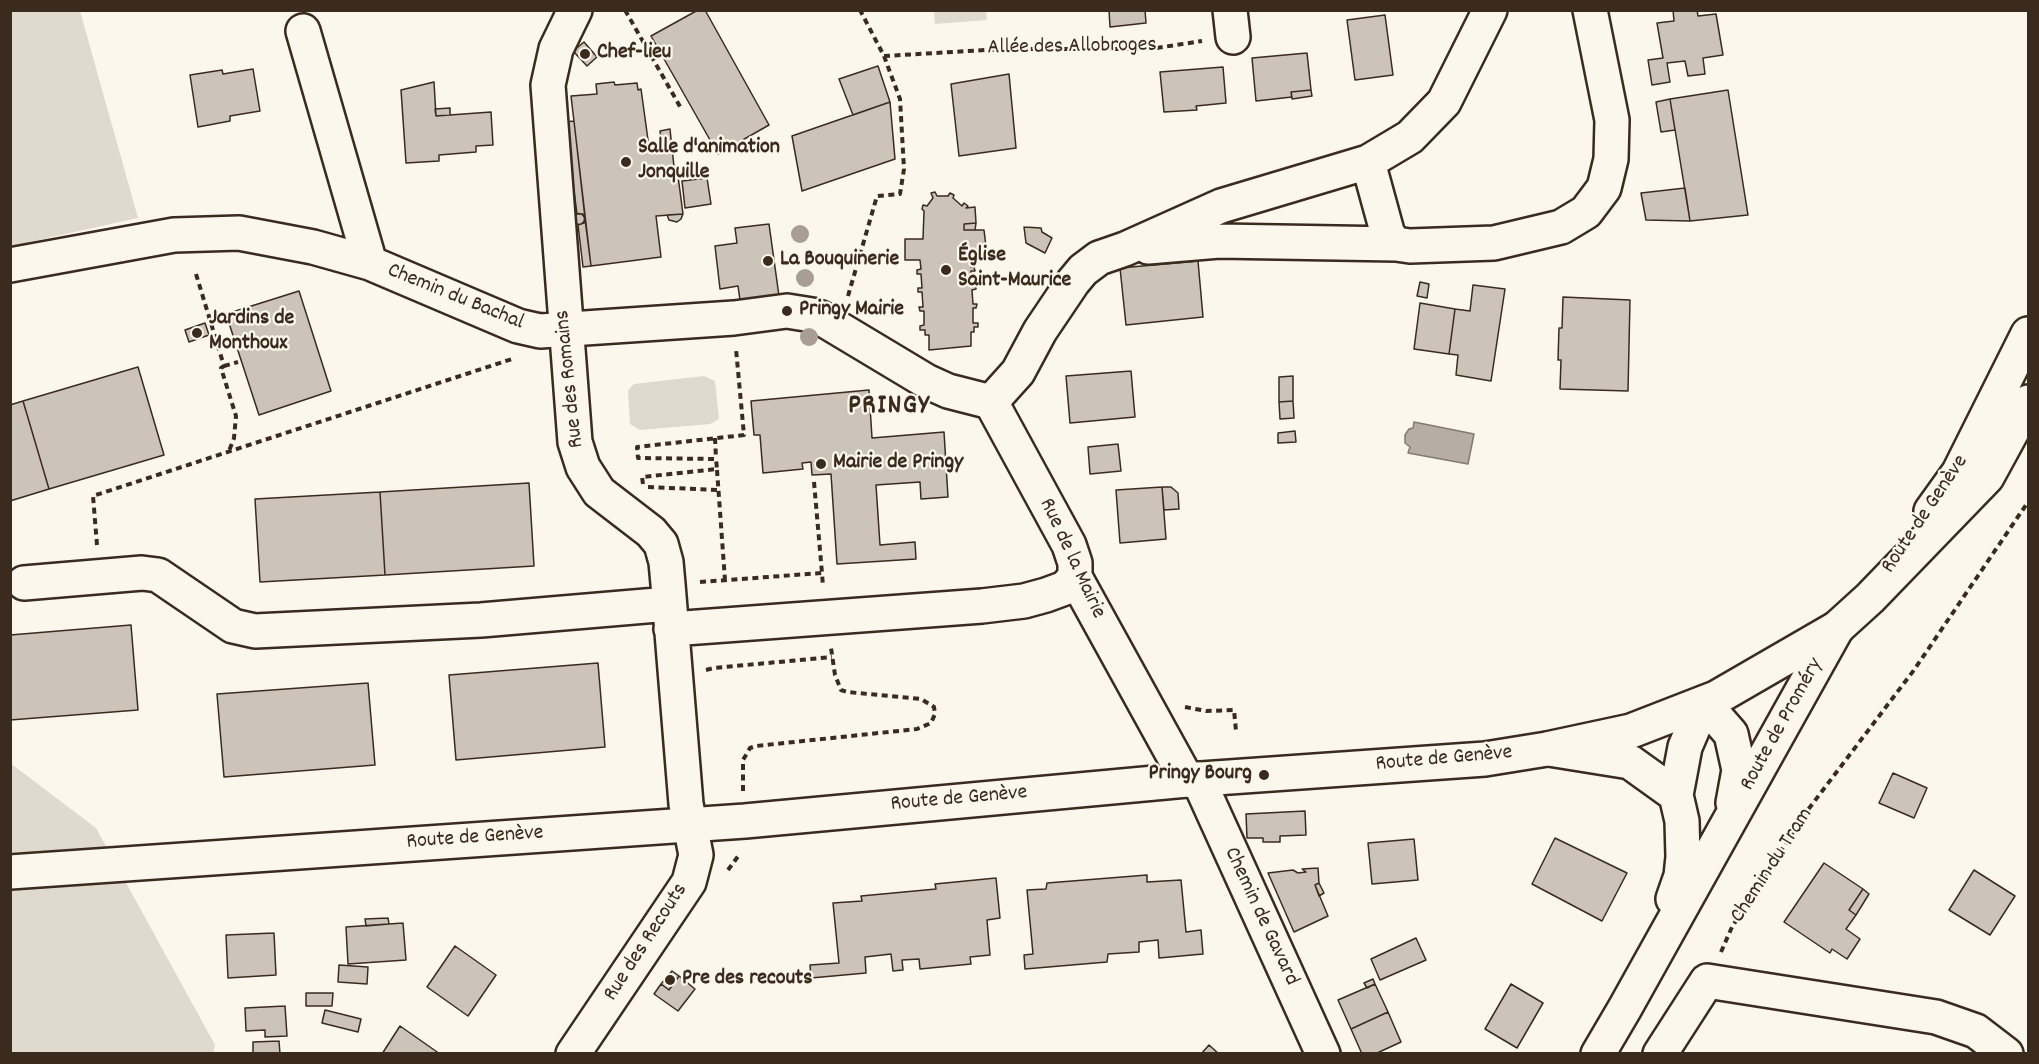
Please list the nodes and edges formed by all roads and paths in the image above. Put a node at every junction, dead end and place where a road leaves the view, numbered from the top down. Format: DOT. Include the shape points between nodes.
graph roads {
  1 [pos="575,10"];
  2 [pos="624,10"];
  3 [pos="860,10"];
  4 [pos="1490,10"];
  5 [pos="1590,10"];
  6 [pos="1231,23"];
  7 [pos="303,31"];
  8 [pos="884,56"];
  9 [pos="682,110"];
  10 [pos="1368,162"];
  11 [pos="1396,244"];
  12 [pos="1125,249"];
  13 [pos="370,263"];
  14 [pos="10,265"];
  15 [pos="196,274"];
  16 [pos="734,318"];
  17 [pos="839,329"];
  18 [pos="558,331"];
  19 [pos="2028,334"];
  20 [pos="238,362"];
  21 [pos="225,366"];
  22 [pos="991,402"];
  23 [pos="2028,402"];
  24 [pos="715,438"];
  25 [pos="229,452"];
  26 [pos="717,459"];
  27 [pos="717,469"];
  28 [pos="814,482"];
  29 [pos="719,490"];
  30 [pos="2028,502"];
  31 [pos="822,573"];
  32 [pos="100,576"];
  33 [pos="1075,577"];
  34 [pos="725,580"];
  35 [pos="24,583"];
  36 [pos="1870,598"];
  37 [pos="670,606"];
  38 [pos="826,616"];
  39 [pos="1837,628"];
  40 [pos="832,657"];
  41 [pos="702,674"];
  42 [pos="1704,703"];
  43 [pos="1206,711"];
  44 [pos="1236,731"];
  45 [pos="1547,749"];
  46 [pos="1192,780"];
  47 [pos="732,790"];
  48 [pos="1676,795"];
  49 [pos="744,805"];
  50 [pos="1730,821"];
  51 [pos="689,824"];
  52 [pos="10,872"];
  53 [pos="1707,981"];
  54 [pos="1625,1008"];
  55 [pos="573,1053"];
  56 [pos="1323,1053"];
  57 [pos="1598,1053"];
  58 [pos="1660,1053"];
  59 [pos="2006,1053"];
  1 -- 18 [label="street, Rue des Romains" via="556,49 548,85"];
  2 -- 9 [label="path"];
  3 -- 8 [label="path"];
  4 -- 10 [label="street" via="1444,102 1410,137"];
  5 -- 11 [label="street" via="1612,120 1611,159 1604,188 1586,212 1561,227 1494,243"];
  6 -- 8 [label="path, Allée des Allobroges" via="1150,49 1003,49"];
  7 -- 13 [label="street"];
  8 -- 17 [label="path" via="900,99 904,169 900,194 877,196"];
  10 -- 11 [label="street" via="1388,235"];
  10 -- 12 [label="street" via="1221,206"];
  11 -- 12 [label="street" via="1219,241"];
  12 -- 22 [label="street" via="1099,258 1078,276 1040,331 1018,372"];
  13 -- 14 [label="street, Chemin du Bachal" via="239,233 174,235"];
  13 -- 18 [label="street, Chemin du Bachal" via="518,326"];
  15 -- 21 [label="path"];
  16 -- 17 [label="street, Chemin du Bachal" via="787,311 821,318"];
  16 -- 18 [label="street, Chemin du Bachal"];
  16 -- 24 [label="path" via="744,435"];
  17 -- 22 [label="street, Chemin du Bachal" via="926,381"];
  18 -- 25 [label="path" via="528,353"];
  18 -- 37 [label="street, Rue des Romains" via="575,442 583,467 599,492 661,544"];
  19 -- 36 [label="street, Route de Genève" via="1959,472"];
  20 -- 21 [label="path"];
  21 -- 25 [label="path" via="220,368 236,416"];
  22 -- 33 [label="street, Rue de la Mairie" via="1069,545"];
  23 -- 36 [label="street, Route de Genève" via="1987,477"];
  24 -- 26 [label="path"];
  24 -- 26 [label="path" via="637,447 638,458"];
  25 -- 32 [label="path" via="93,496"];
  26 -- 27 [label="path"];
  27 -- 29 [label="path"];
  27 -- 29 [label="path" via="642,477 643,487"];
  28 -- 31 [label="path"];
  29 -- 34 [label="path"];
  30 -- 53 [label="path, Chemin du Tram" via="1914,670 1804,815 1732,927"];
  31 -- 34 [label="path"];
  31 -- 38 [label="path"];
  32 -- 35 [label="street"];
  32 -- 37 [label="street" via="158,575 232,626 255,631"];
  33 -- 38 [label="street" via="1065,588 1024,601"];
  33 -- 46 [label="street, Rue de la Mairie"];
  34 -- 37 [label="path"];
  36 -- 39 [label="street, Route de Genève"];
  37 -- 38 [label="street"];
  37 -- 51 [label="street, Rue des Romains"];
  38 -- 40 [label="path"];
  39 -- 42 [label="street, Route de Genève"];
  39 -- 50 [label="street, Route de Proméry"];
  40 -- 41 [label="path" via="714,668"];
  40 -- 49 [label="path" via="841,690 921,699 934,707 931,723 917,729 750,748 743,760"];
  42 -- 45 [label="street, Route de Genève" via="1631,731"];
  42 -- 48 [label="street, Route de Proméry" via="1684,747"];
  42 -- 50 [label="street, Route de Proméry" via="1731,734 1739,770"];
  43 -- 44 [label="path" via="1234,710"];
  45 -- 46 [label="street, Route de Genève" via="1485,759"];
  45 -- 48 [label="street" via="1630,762"];
  46 -- 49 [label="street, Route de Genève"];
  46 -- 56 [label="street, Chemin de Gavard"];
  47 -- 49 [label="path"];
  48 -- 54 [label="street, Route de Proméry" via="1682,821 1681,876"];
  49 -- 51 [label="street, Route de Genève"];
  50 -- 54 [label="street, Route de Proméry"];
  51 -- 52 [label="street, Route de Genève"];
  51 -- 55 [label="street, Rue des Recouts" via="696,855 689,882"];
  53 -- 58 [label="street"];
  53 -- 59 [label="street" via="1936,1017 1976,1031"];
  54 -- 57 [label="street, Route de Proméry"];
}
